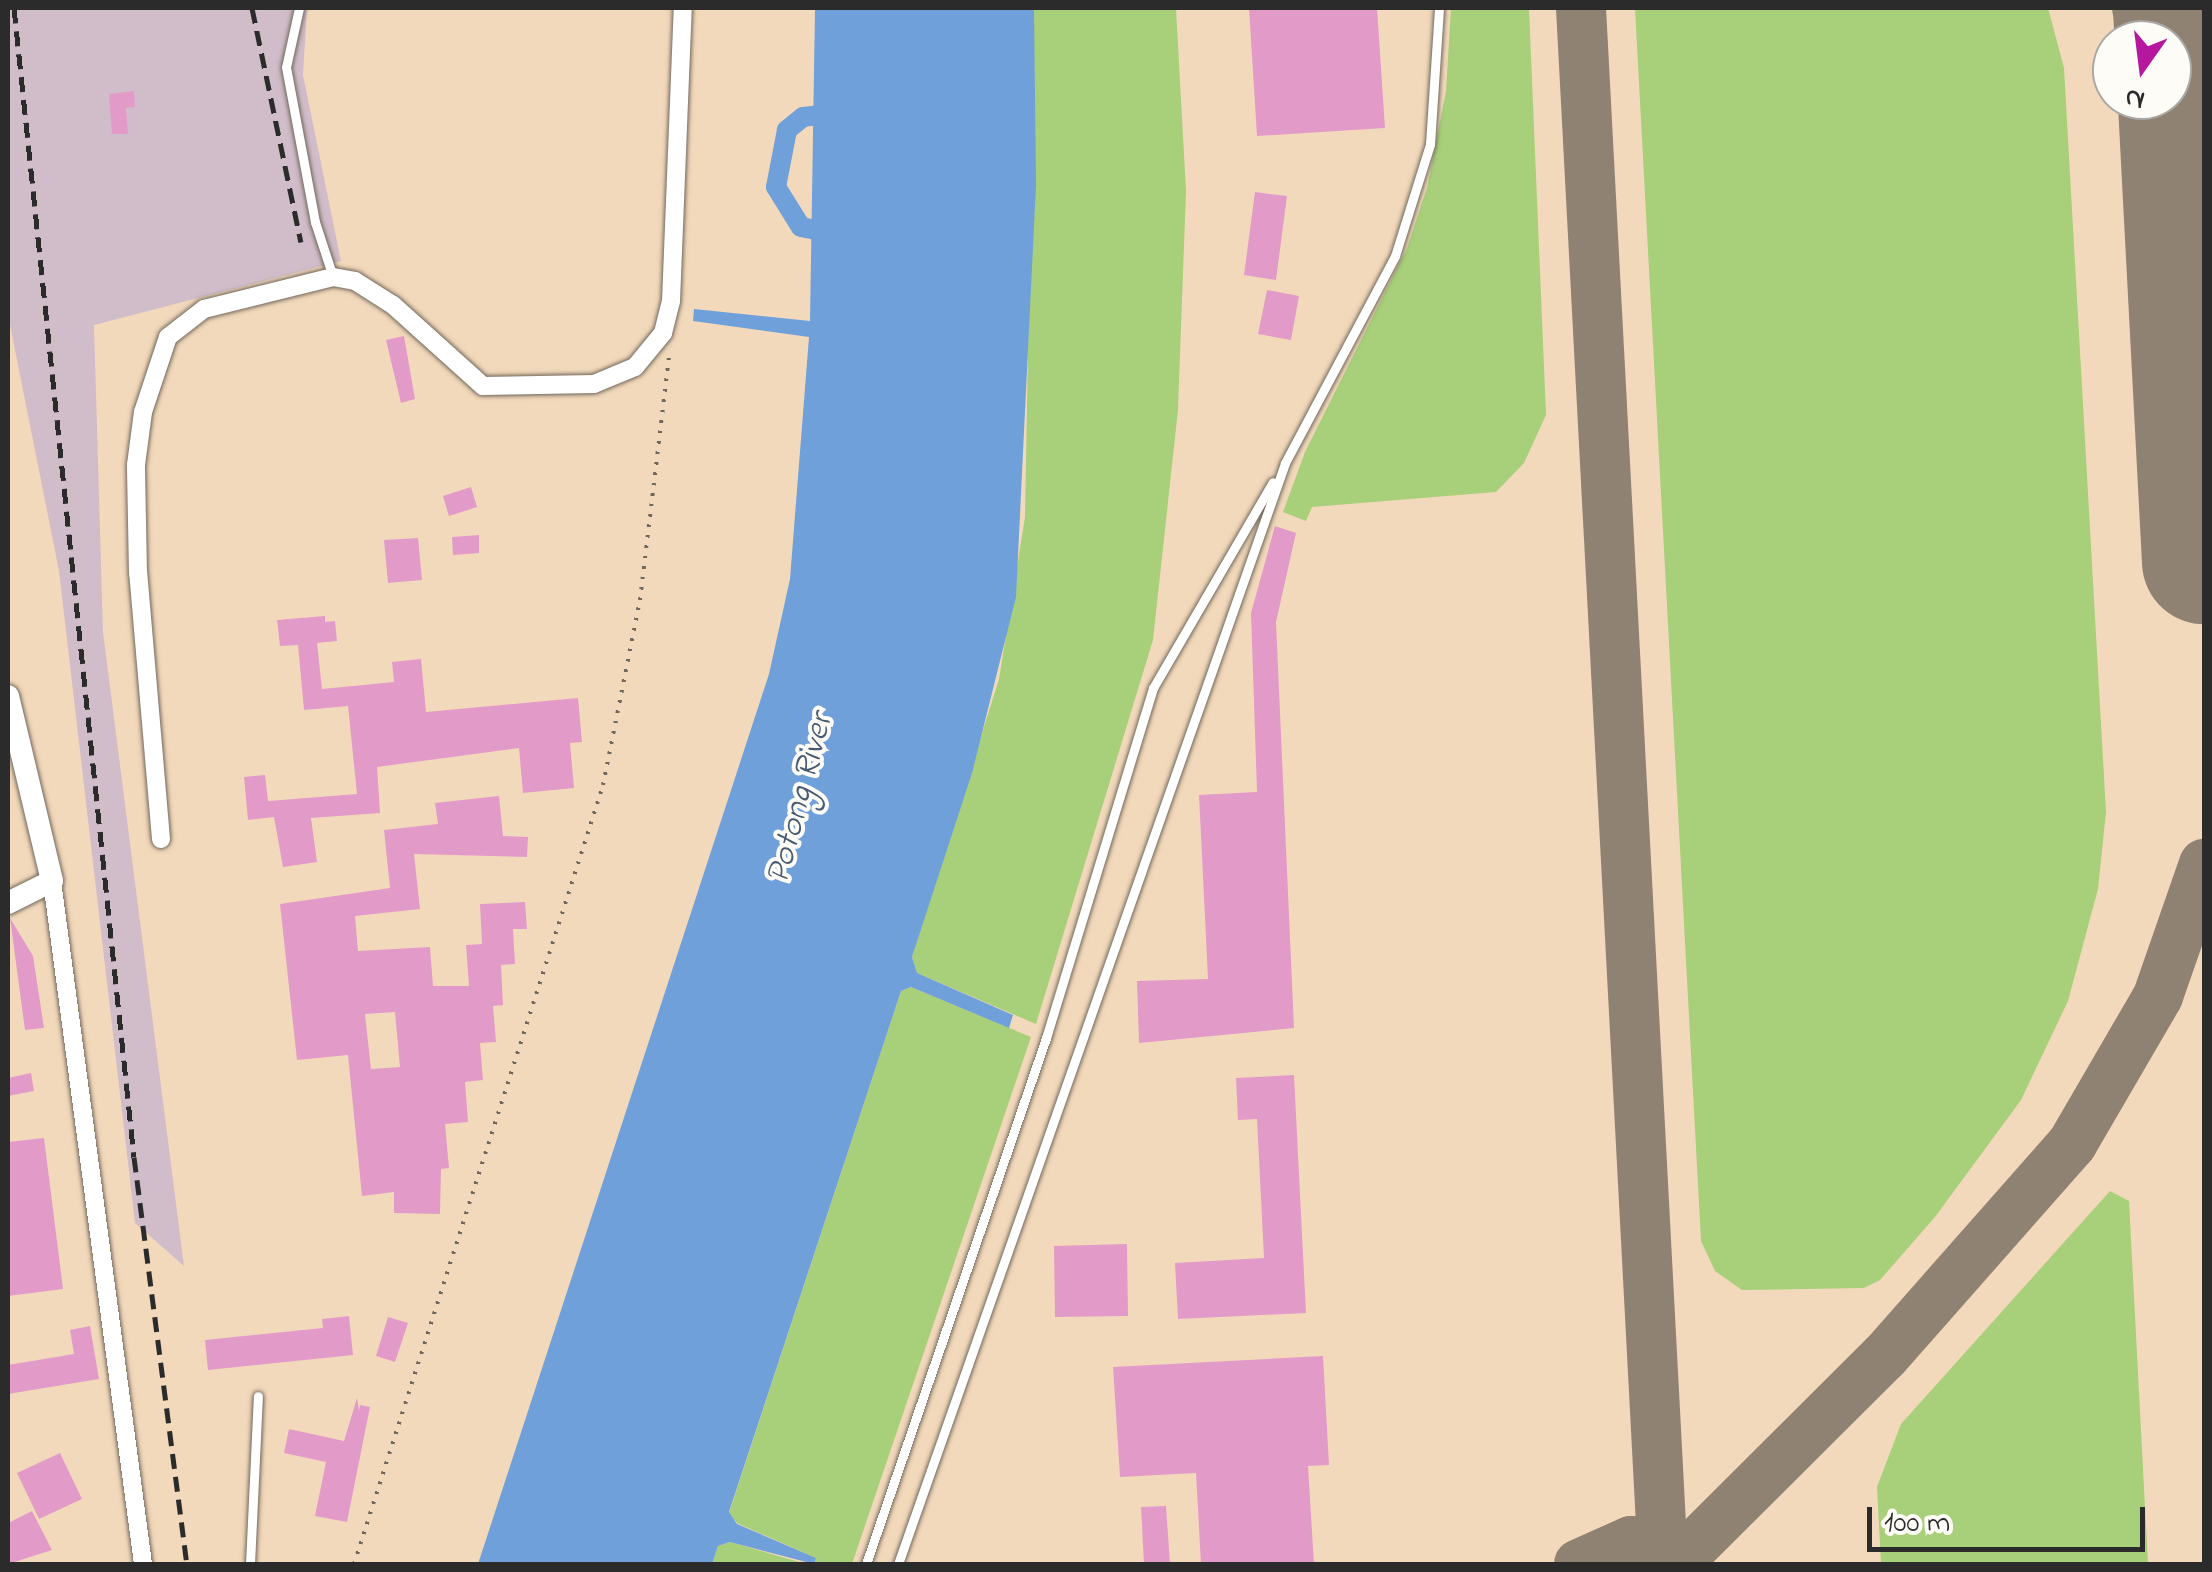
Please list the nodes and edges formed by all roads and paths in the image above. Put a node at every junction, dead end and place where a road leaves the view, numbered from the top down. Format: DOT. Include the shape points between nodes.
graph roads {
  1 [pos="299,8"];
  2 [pos="683,8"];
  3 [pos="1439,8"];
  4 [pos="333,277"];
  5 [pos="672,338"];
  6 [pos="1285,463"];
  7 [pos="8,696"];
  8 [pos="161,839"];
  9 [pos="52,881"];
  10 [pos="8,902"];
  11 [pos="258,1396"];
  12 [pos="142,1564"];
  13 [pos="250,1564"];
  14 [pos="354,1564"];
  15 [pos="866,1564"];
  16 [pos="898,1564"];
  1 -- 4 [label="lane" via="286,67 315,222"];
  2 -- 4 [label="street" via="671,301 663,333 635,367 594,384 483,386 393,305 354,281"];
  3 -- 6 [label="lane" via="1430,144 1396,256"];
  4 -- 8 [label="street" via="204,310 168,337 155,370 136,464 138,573"];
  5 -- 14 [label="path" via="640,600 603,785"];
  6 -- 15 [label="lane" via="1153,688 1046,1038"];
  6 -- 16 [label="lane"];
  7 -- 9 [label="street"];
  9 -- 10 [label="street"];
  9 -- 12 [label="street"];
  11 -- 13 [label="lane"];
}
